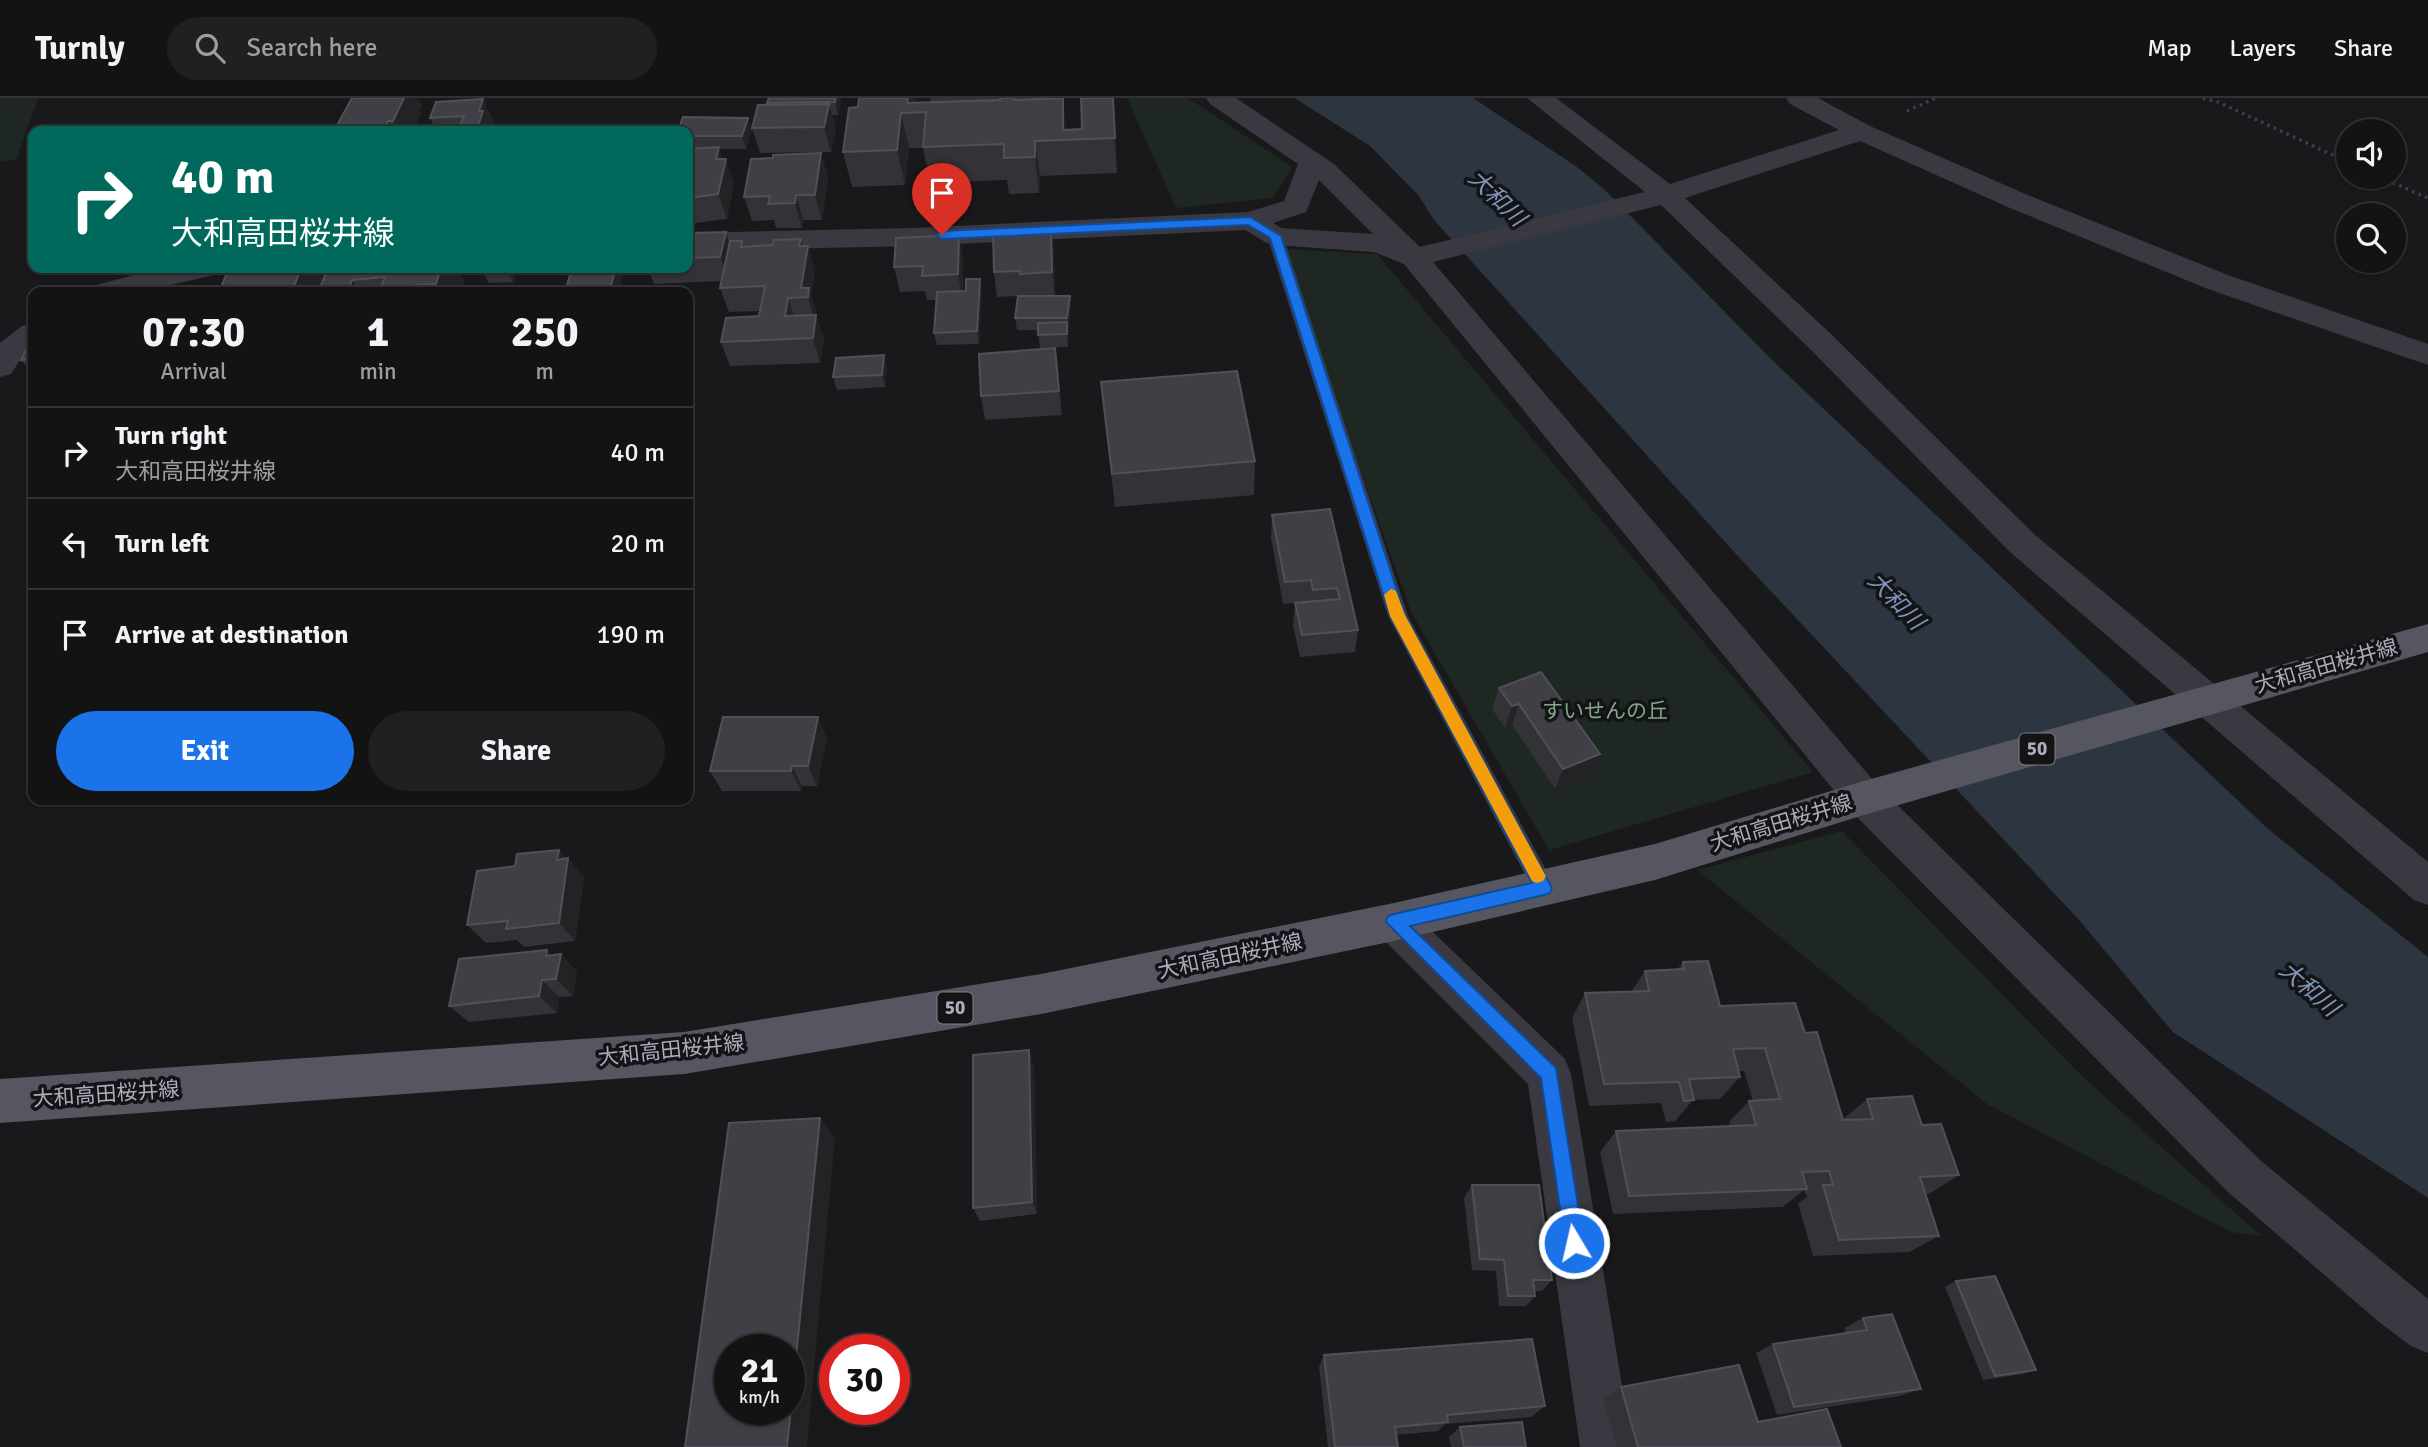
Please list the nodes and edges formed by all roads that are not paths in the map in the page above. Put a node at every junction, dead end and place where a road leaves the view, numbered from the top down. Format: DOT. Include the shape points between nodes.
graph roads {
  1 [pos="1219,98"];
  2 [pos="1540,98"];
  3 [pos="1799,98"];
  4 [pos="1861,132"];
  5 [pos="1312,162"];
  6 [pos="1657,197"];
  7 [pos="1250,221"];
  8 [pos="1275,236"];
  9 [pos="693,242"];
  10 [pos="1422,257"];
  11 [pos="174,273"];
  12 [pos="124,287"];
  13 [pos="28,336"];
  14 [pos="2428,355"];
  15 [pos="0,367"];
  16 [pos="2428,638"];
  17 [pos="2195,703"];
  18 [pos="1877,794"];
  19 [pos="2428,887"];
  20 [pos="1544,888"];
  21 [pos="1394,922"];
  22 [pos="0,1101"];
  23 [pos="2428,1329"];
  24 [pos="1606,1447"];
  1 -- 5 [label="street"];
  2 -- 6 [label="street"];
  3 -- 4 [label="street"];
  4 -- 6 [label="street"];
  4 -- 14 [label="street" via="2218,282"];
  5 -- 7 [label="street" via="1296,206"];
  5 -- 10 [label="street"];
  6 -- 10 [label="street"];
  6 -- 17 [label="street" via="1820,341 2022,543"];
  7 -- 8 [label="street"];
  7 -- 9 [label="street"];
  8 -- 10 [label="street" via="1379,243"];
  8 -- 20 [label="lane" via="1398,616"];
  10 -- 18 [label="street"];
  11 -- 12 [label="street"];
  13 -- 15 [label="street" via="13,347"];
  16 -- 17 [label="main road, 大和高田桜井線 / 50"];
  17 -- 18 [label="main road, 大和高田桜井線 / 50"];
  17 -- 19 [label="street"];
  18 -- 20 [label="main road, 大和高田桜井線 / 50" via="1655,862"];
  18 -- 23 [label="street" via="2244,1176"];
  20 -- 21 [label="main road, 大和高田桜井線 / 50"];
  21 -- 22 [label="main road, 大和高田桜井線 / 50" via="1041,994 684,1053"];
  21 -- 24 [label="street" via="1549,1074"];
}
